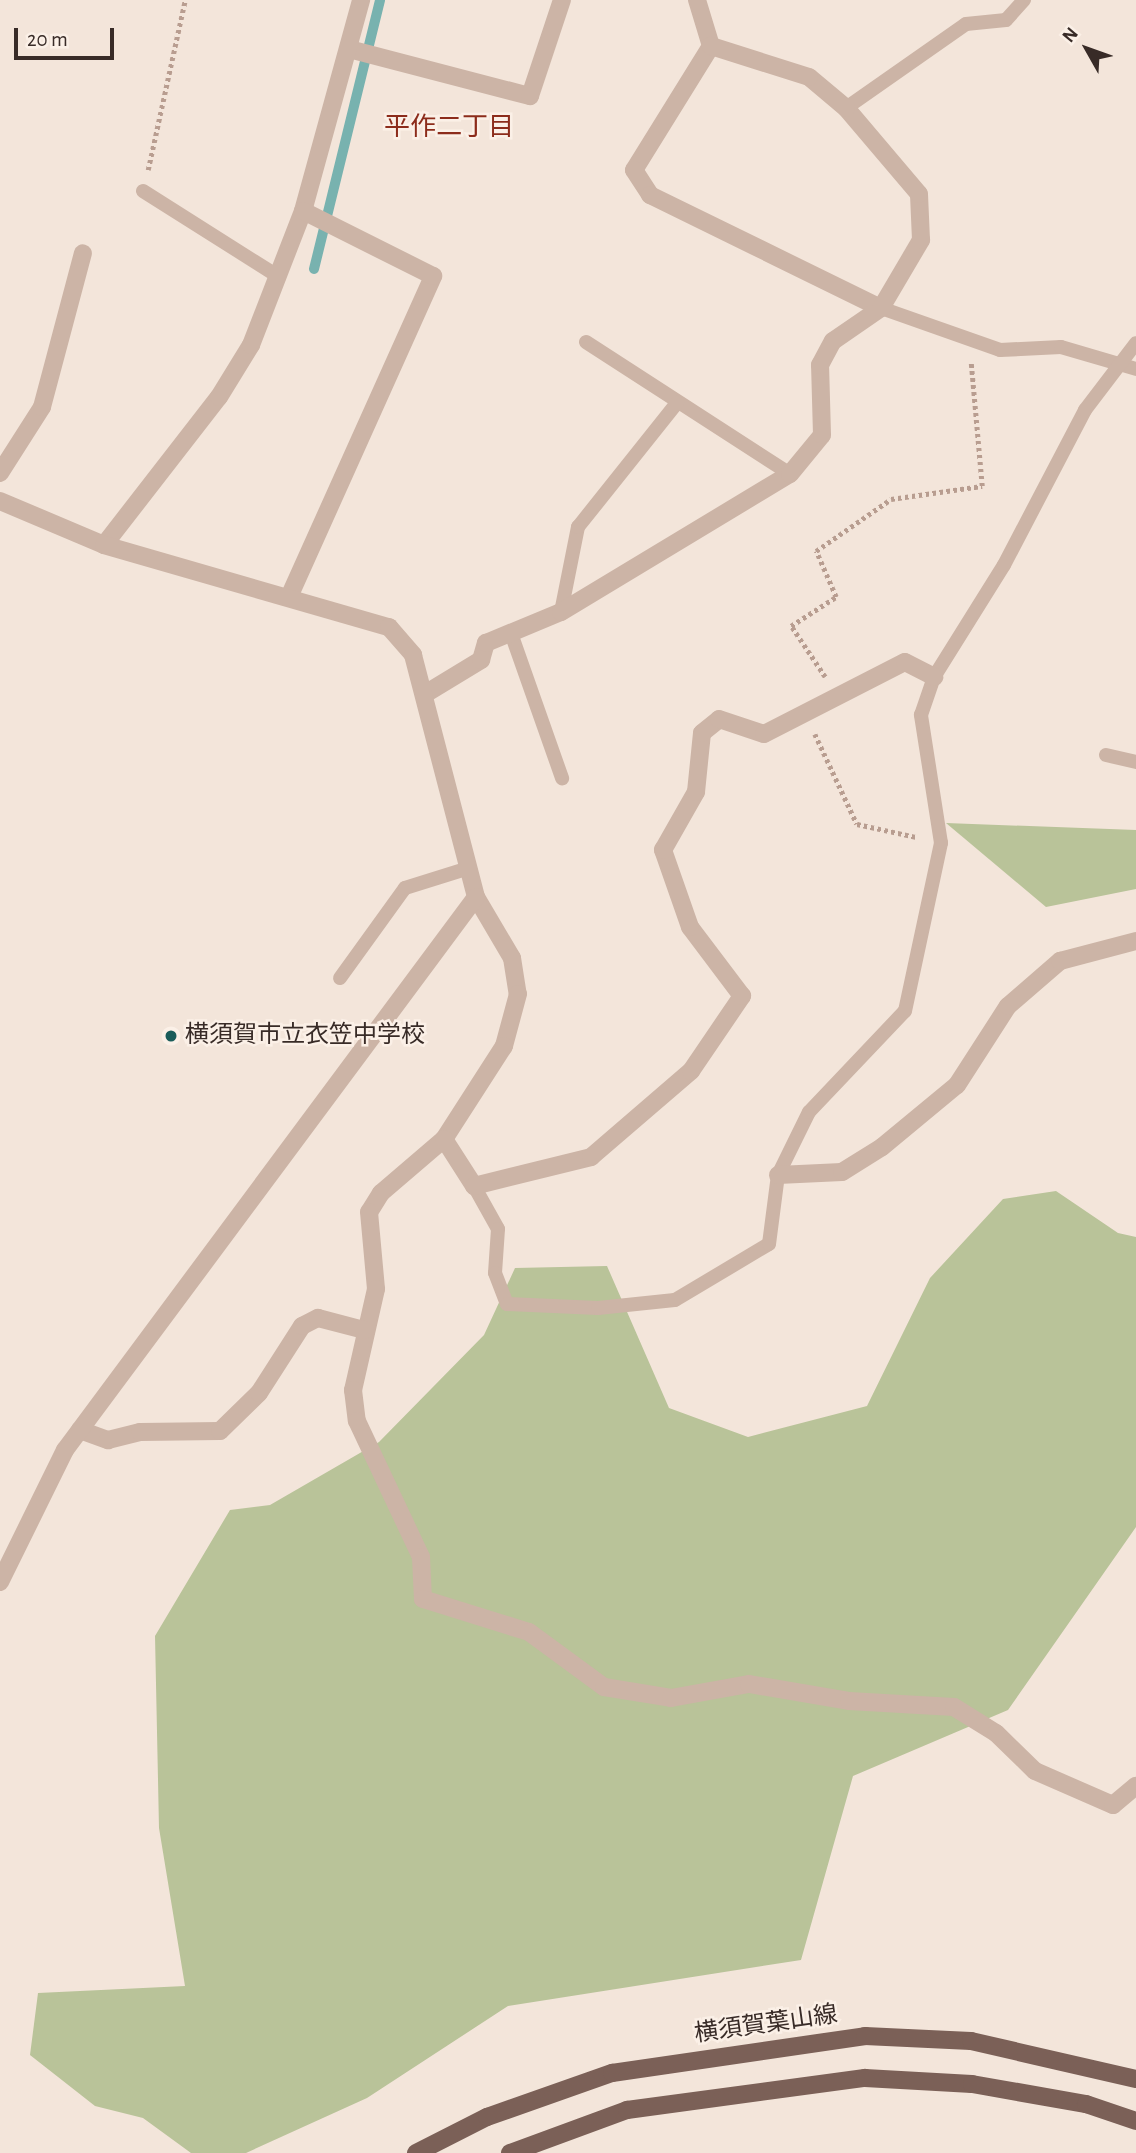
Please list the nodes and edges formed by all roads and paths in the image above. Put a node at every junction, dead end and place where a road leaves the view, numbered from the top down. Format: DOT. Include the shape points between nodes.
graph roads {
  1 [pos="185,0"];
  2 [pos="361,0"];
  3 [pos="562,0"];
  4 [pos="697,0"];
  5 [pos="1024,0"];
  6 [pos="711,46"];
  7 [pos="349,49"];
  8 [pos="846,108"];
  9 [pos="143,191"];
  10 [pos="303,211"];
  11 [pos="83,253"];
  12 [pos="279,277"];
  13 [pos="881,308"];
  14 [pos="969,341"];
  15 [pos="586,342"];
  16 [pos="1136,343"];
  17 [pos="1118,363"];
  18 [pos="1136,369"];
  19 [pos="677,402"];
  20 [pos="0,473"];
  21 [pos="790,474"];
  22 [pos="0,501"];
  23 [pos="104,545"];
  24 [pos="289,597"];
  25 [pos="561,612"];
  26 [pos="512,636"];
  27 [pos="934,677"];
  28 [pos="425,694"];
  29 [pos="838,697"];
  30 [pos="807,716"];
  31 [pos="1106,755"];
  32 [pos="1136,762"];
  33 [pos="562,778"];
  34 [pos="941,843"];
  35 [pos="469,868"];
  36 [pos="476,897"];
  37 [pos="1136,941"];
  38 [pos="340,978"];
  39 [pos="444,1139"];
  40 [pos="778,1175"];
  41 [pos="474,1186"];
  42 [pos="364,1330"];
  43 [pos="79,1430"];
  44 [pos="0,1582"];
  45 [pos="1136,1786"];
  46 [pos="1136,2079"];
  47 [pos="1136,2121"];
  48 [pos="416,2153"];
  49 [pos="510,2153"];
  1 -- 9 [label="path"];
  2 -- 7 [label="street"];
  3 -- 7 [label="street" via="530,96"];
  4 -- 6 [label="street"];
  5 -- 8 [label="lane" via="1006,20 966,24"];
  6 -- 8 [label="street" via="809,77"];
  6 -- 13 [label="street" via="634,170 650,195"];
  7 -- 10 [label="street"];
  8 -- 13 [label="street" via="919,194 921,240"];
  9 -- 12 [label="lane"];
  10 -- 12 [label="street"];
  10 -- 24 [label="street" via="433,276"];
  11 -- 20 [label="street" via="42,407"];
  12 -- 23 [label="street" via="251,345 219,397"];
  13 -- 14 [label="lane"];
  13 -- 21 [label="street" via="832,341 820,365 822,435"];
  14 -- 17 [label="lane" via="1000,350 1087,351"];
  14 -- 29 [label="path" via="982,486 891,499 816,551 836,597 791,626"];
  15 -- 19 [label="lane"];
  16 -- 17 [label="lane"];
  17 -- 18 [label="lane"];
  17 -- 27 [label="lane" via="1085,410 1004,565"];
  19 -- 21 [label="lane"];
  19 -- 25 [label="lane" via="578,527"];
  21 -- 25 [label="street"];
  22 -- 23 [label="street"];
  23 -- 24 [label="street"];
  24 -- 28 [label="street" via="388,627 413,656"];
  25 -- 26 [label="street"];
  26 -- 28 [label="street" via="486,643 481,660"];
  26 -- 33 [label="lane"];
  27 -- 29 [label="street" via="905,662"];
  27 -- 34 [label="lane" via="921,715"];
  28 -- 35 [label="street"];
  29 -- 30 [label="street"];
  30 -- 34 [label="path" via="857,824"];
  30 -- 41 [label="street" via="764,734 719,719 702,733 696,792 663,850 690,927 742,996 691,1071 591,1157"];
  31 -- 32 [label="lane"];
  34 -- 40 [label="lane" via="905,1011 809,1112"];
  35 -- 36 [label="street"];
  35 -- 38 [label="lane" via="405,888"];
  36 -- 39 [label="street" via="512,958 518,994 504,1046"];
  36 -- 43 [label="street"];
  37 -- 40 [label="street" via="1060,961 1008,1006 957,1084 882,1147 842,1172"];
  39 -- 41 [label="street"];
  39 -- 42 [label="street" via="381,1193 369,1212 376,1289"];
  40 -- 41 [label="lane" via="769,1244 675,1300 598,1308 507,1304 495,1273 498,1229"];
  42 -- 43 [label="street" via="318,1318 302,1326 259,1394 220,1431 140,1432 108,1440"];
  42 -- 45 [label="street" via="353,1390 358,1421 421,1557 422,1599 529,1632 604,1687 671,1698 749,1684 849,1701 954,1707 996,1733 1035,1771 1113,1805"];
  43 -- 44 [label="street"];
  46 -- 48 [label="main road, 横須賀葉山線" via="971,2041 865,2036 612,2073 487,2117"];
  47 -- 49 [label="main road" via="1086,2104 972,2084 865,2078 627,2110"];
}
